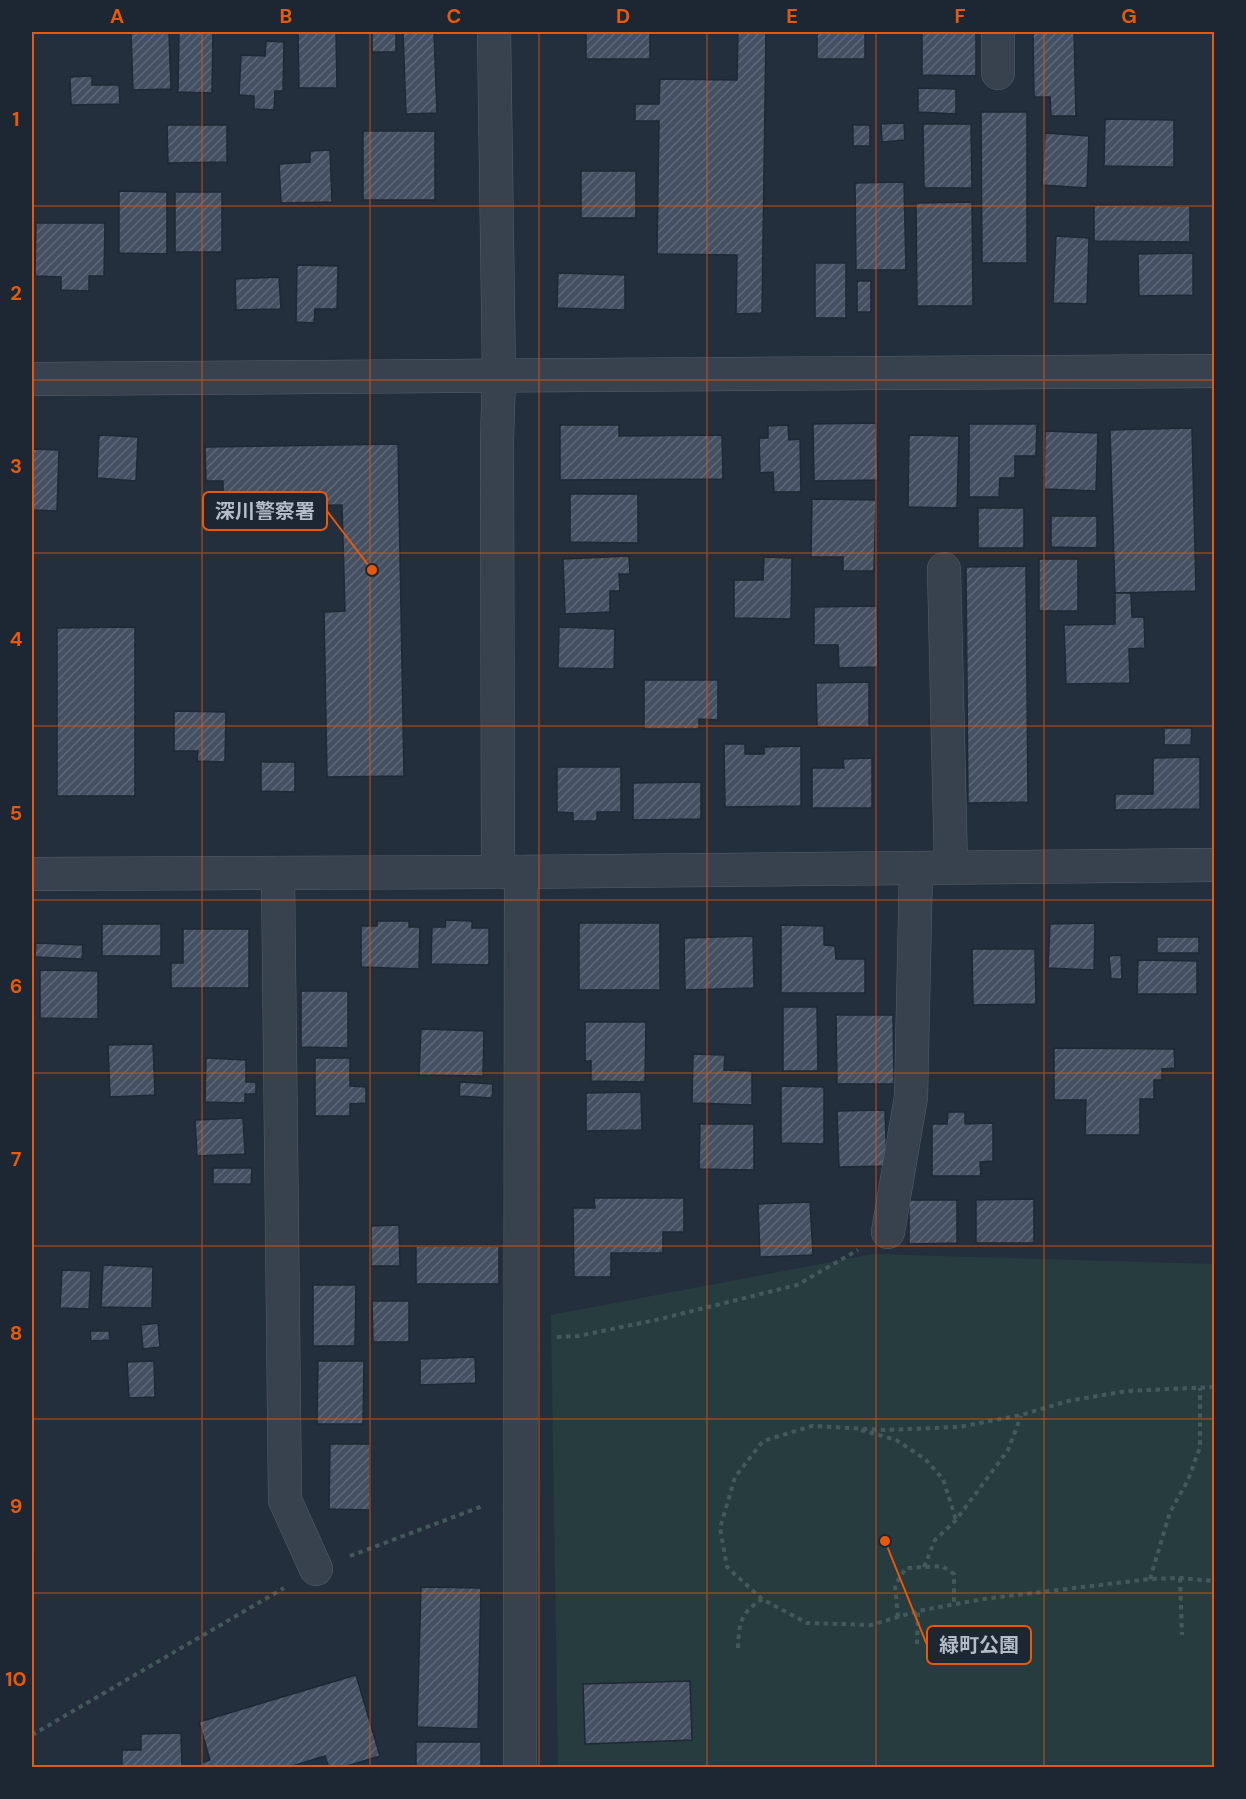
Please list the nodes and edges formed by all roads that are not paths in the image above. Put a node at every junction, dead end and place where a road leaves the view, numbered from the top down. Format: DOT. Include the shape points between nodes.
graph roads {
  1 [pos="494,32"];
  2 [pos="998,32"];
  3 [pos="998,73"];
  4 [pos="1215,371"];
  5 [pos="498,376"];
  6 [pos="32,379"];
  7 [pos="944,569"];
  8 [pos="1215,865"];
  9 [pos="951,867"];
  10 [pos="916,868"];
  11 [pos="509,872"];
  12 [pos="278,873"];
  13 [pos="32,874"];
  14 [pos="888,1232"];
  15 [pos="316,1569"];
  16 [pos="520,1767"];
  1 -- 5 [label="street"];
  2 -- 3 [label="street"];
  4 -- 5 [label="street"];
  5 -- 6 [label="street"];
  5 -- 11 [label="street"];
  7 -- 9 [label="street"];
  8 -- 9 [label="street"];
  9 -- 10 [label="street"];
  10 -- 11 [label="street"];
  10 -- 14 [label="street" via="911,1097"];
  11 -- 12 [label="street"];
  11 -- 16 [label="street" via="520,1338"];
  12 -- 13 [label="street"];
  12 -- 15 [label="street" via="285,1500"];
}
